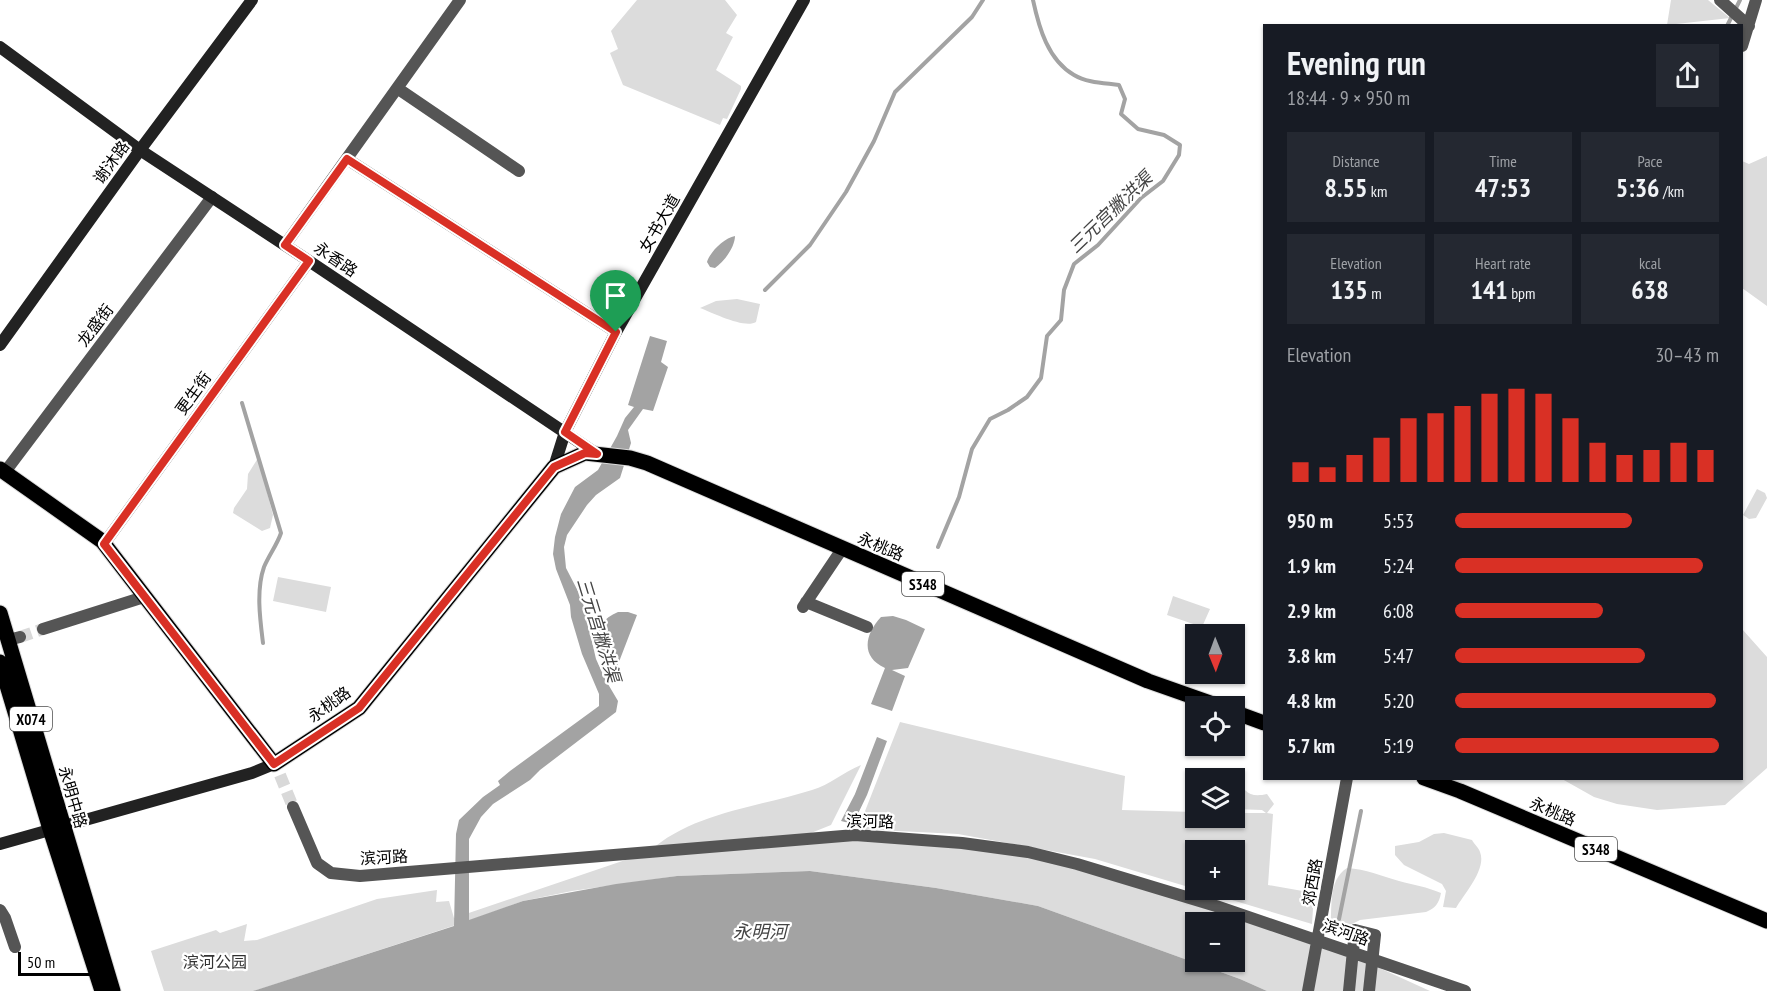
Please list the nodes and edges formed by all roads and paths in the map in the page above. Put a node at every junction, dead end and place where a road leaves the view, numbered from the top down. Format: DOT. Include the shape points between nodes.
graph roads {
  1 [pos="252,0"];
  2 [pos="460,0"];
  3 [pos="804,0"];
  4 [pos="1720,0"];
  5 [pos="1756,0"];
  6 [pos="1749,26"];
  7 [pos="1743,43"];
  8 [pos="0,47"];
  9 [pos="397,88"];
  10 [pos="140,150"];
  11 [pos="347,159"];
  12 [pos="519,171"];
  13 [pos="212,197"];
  14 [pos="285,245"];
  15 [pos="309,261"];
  16 [pos="616,332"];
  17 [pos="0,345"];
  18 [pos="565,432"];
  19 [pos="597,454"];
  20 [pos="554,467"];
  21 [pos="4,475"];
  22 [pos="104,544"];
  23 [pos="842,549"];
  24 [pos="144,597"];
  25 [pos="0,613"];
  26 [pos="867,627"];
  27 [pos="43,629"];
  28 [pos="0,662"];
  29 [pos="1191,696"];
  30 [pos="1245,716"];
  31 [pos="1263,723"];
  32 [pos="277,770"];
  33 [pos="1347,780"];
  34 [pos="1430,780"];
  35 [pos="293,807"];
  36 [pos="56,827"];
  37 [pos="0,844"];
  38 [pos="0,910"];
  39 [pos="1767,921"];
  40 [pos="1318,940"];
  41 [pos="15,947"];
  42 [pos="1353,952"];
  43 [pos="1372,959"];
  44 [pos="102,991"];
  45 [pos="113,991"];
  46 [pos="1308,991"];
  47 [pos="1349,991"];
  48 [pos="1369,991"];
  49 [pos="1465,991"];
  1 -- 10 [label="main road, 谢沐路"];
  2 -- 9 [label="street"];
  3 -- 16 [label="main road, 女书大道"];
  4 -- 6 [label="street"];
  5 -- 6 [label="street"];
  6 -- 7 [label="street"];
  8 -- 10 [label="main road, 永香路"];
  9 -- 11 [label="street"];
  9 -- 12 [label="street"];
  10 -- 13 [label="main road, 永香路"];
  10 -- 17 [label="main road, 谢沐路"];
  11 -- 14 [label="street"];
  11 -- 16 [label="street"];
  13 -- 14 [label="main road, 永香路"];
  13 -- 21 [label="street, 龙盛街"];
  14 -- 15 [label="main road, 永香路"];
  15 -- 18 [label="main road, 永香路"];
  15 -- 22 [label="street, 更生街"];
  16 -- 18 [label="main road, 女书大道"];
  18 -- 19 [label="main road, 永香路"];
  18 -- 20 [label="main road, 女书大道"];
  19 -- 20 [label="main road, 永桃路" via="585,453"];
  19 -- 23 [label="main road, 永桃路 / S348" via="647,463"];
  20 -- 32 [label="main road, 永桃路" via="359,708"];
  21 -- 22 [label="main road"];
  22 -- 24 [label="main road"];
  23 -- 26 [label="street" via="805,604"];
  23 -- 29 [label="main road, 永桃路 / S348"];
  24 -- 27 [label="street"];
  24 -- 32 [label="main road"];
  25 -- 36 [label="main road, 永明中路 / X074" via="14,639"];
  28 -- 36 [label="main road, 永明中路 / X074"];
  30 -- 31 [label="main road"];
  32 -- 36 [label="main road, 永桃路" via="252,772"];
  33 -- 40 [label="street, 郊西路"];
  34 -- 39 [label="main road, 永桃路 / S348"];
  35 -- 40 [label="street, 滨河路" via="317,862 331,873 360,876 878,836 1028,852"];
  36 -- 37 [label="main road, 永桃路"];
  36 -- 44 [label="main road, 永明中路 / X074"];
  36 -- 45 [label="main road, 永明中路 / X074"];
  38 -- 41 [label="street"];
  40 -- 42 [label="street, 滨河路"];
  40 -- 46 [label="street, 郊西路"];
  42 -- 43 [label="street, 滨河路"];
  42 -- 43 [label="street" via="1355,930 1375,934"];
  42 -- 47 [label="street"];
  43 -- 48 [label="street"];
  43 -- 49 [label="street, 滨河路"];
}
